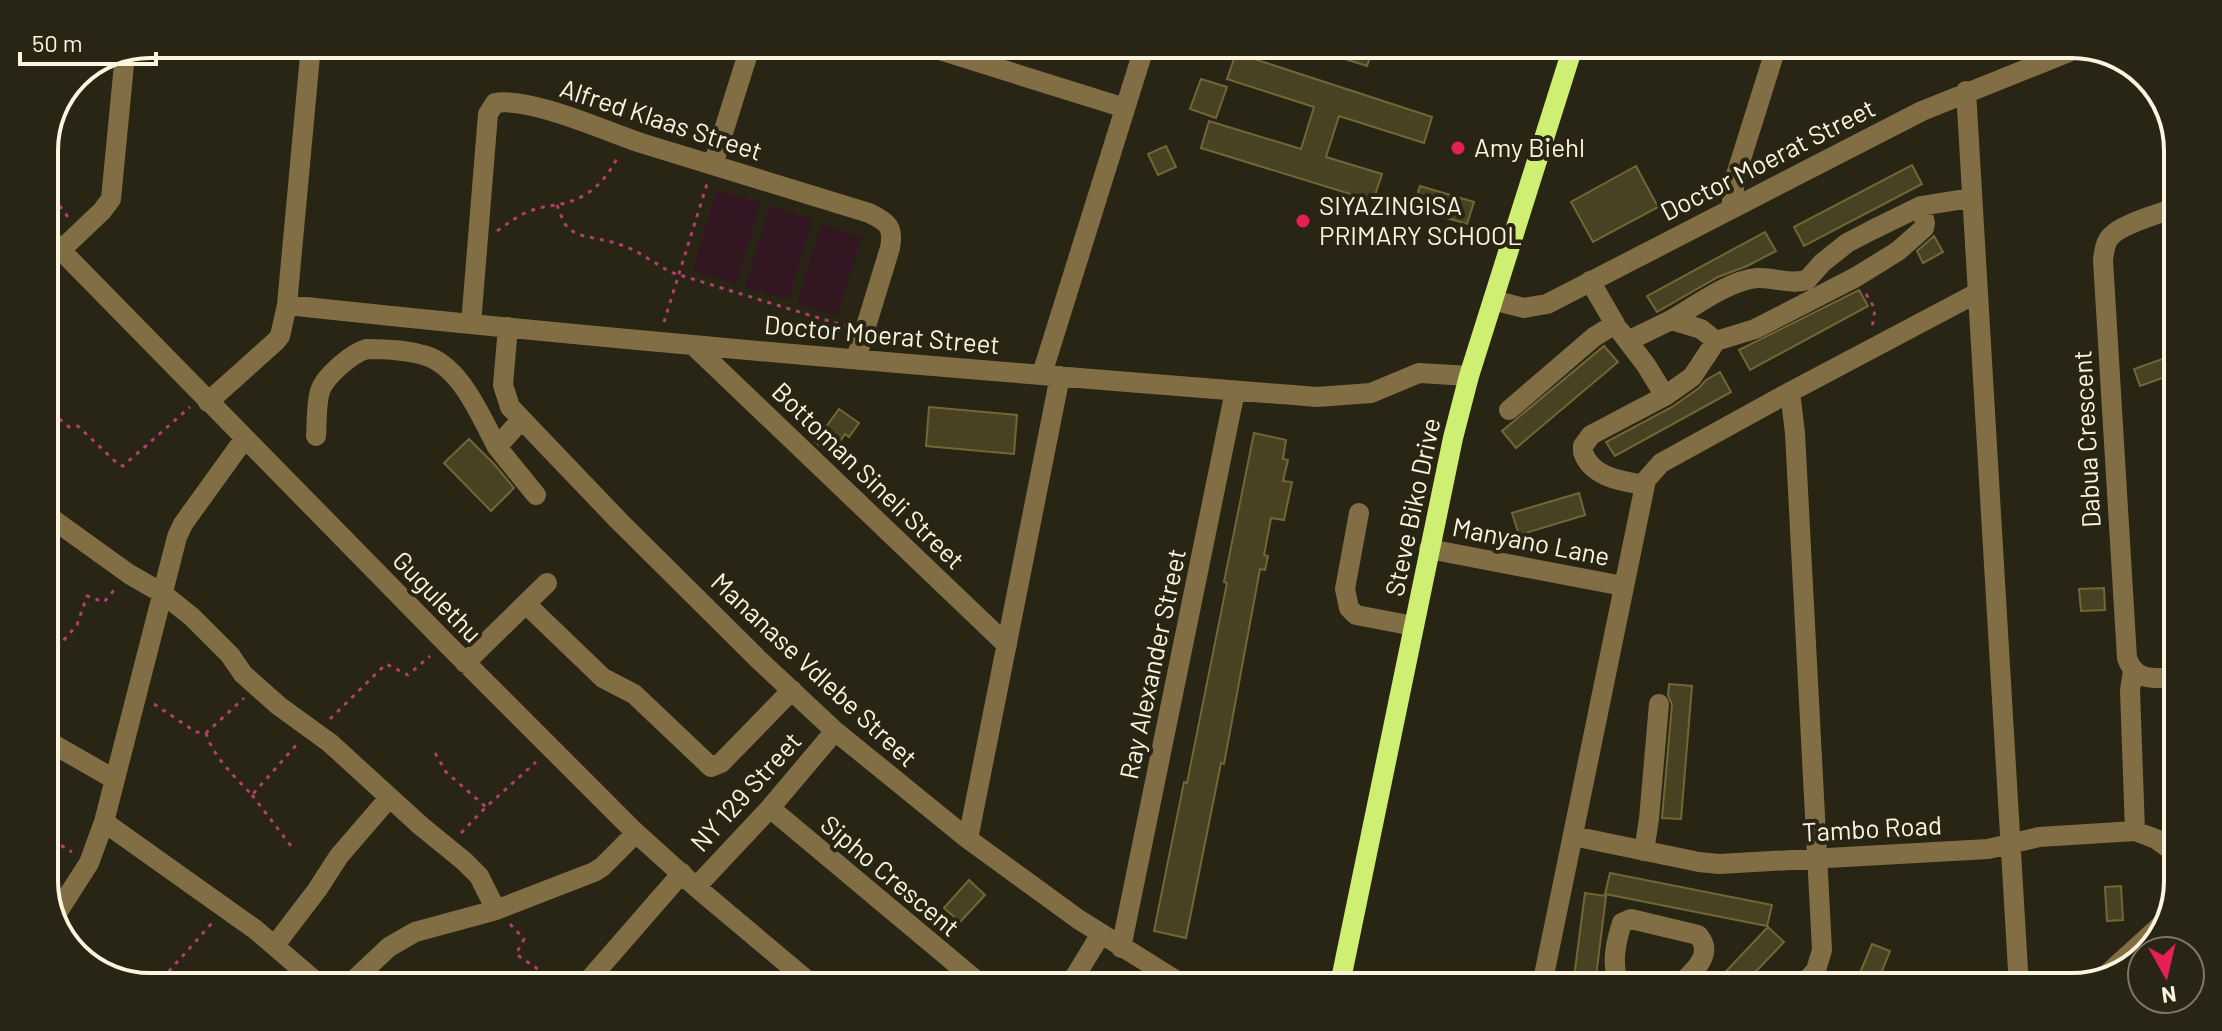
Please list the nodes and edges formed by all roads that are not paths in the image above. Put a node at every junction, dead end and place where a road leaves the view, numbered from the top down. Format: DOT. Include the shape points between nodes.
graph roads {
  1 [pos="310,58"];
  2 [pos="747,58"];
  3 [pos="965,58"];
  4 [pos="1141,58"];
  5 [pos="1565,58"];
  6 [pos="1773,58"];
  7 [pos="2053,58"];
  8 [pos="124,62"];
  9 [pos="1966,91"];
  10 [pos="1125,108"];
  11 [pos="713,165"];
  12 [pos="1971,198"];
  13 [pos="1921,206"];
  14 [pos="1731,208"];
  15 [pos="2164,212"];
  16 [pos="58,247"];
  17 [pos="61,250"];
  18 [pos="1807,280"];
  19 [pos="1590,281"];
  20 [pos="1827,293"];
  21 [pos="1977,293"];
  22 [pos="1493,300"];
  23 [pos="287,305"];
  24 [pos="1671,320"];
  25 [pos="471,324"];
  26 [pos="1615,324"];
  27 [pos="508,327"];
  28 [pos="1628,341"];
  29 [pos="1716,341"];
  30 [pos="693,345"];
  31 [pos="856,359"];
  32 [pos="1051,375"];
  33 [pos="1469,376"];
  34 [pos="1235,391"];
  35 [pos="1790,392"];
  36 [pos="1665,396"];
  37 [pos="202,402"];
  38 [pos="1509,410"];
  39 [pos="521,420"];
  40 [pos="316,436"];
  41 [pos="245,438"];
  42 [pos="497,447"];
  43 [pos="1644,485"];
  44 [pos="536,495"];
  45 [pos="1359,513"];
  46 [pos="58,523"];
  47 [pos="1429,549"];
  48 [pos="547,583"];
  49 [pos="1623,586"];
  50 [pos="162,593"];
  51 [pos="526,604"];
  52 [pos="1414,626"];
  53 [pos="1007,645"];
  54 [pos="465,663"];
  55 [pos="2133,671"];
  56 [pos="2164,678"];
  57 [pos="792,690"];
  58 [pos="1659,704"];
  59 [pos="835,731"];
  60 [pos="58,747"];
  61 [pos="114,779"];
  62 [pos="389,798"];
  63 [pos="770,808"];
  64 [pos="104,822"];
  65 [pos="2135,831"];
  66 [pos="636,833"];
  67 [pos="1573,836"];
  68 [pos="968,839"];
  69 [pos="2009,844"];
  70 [pos="2164,845"];
  71 [pos="1644,851"];
  72 [pos="1817,859"];
  73 [pos="689,880"];
  74 [pos="62,906"];
  75 [pos="496,910"];
  76 [pos="1101,934"];
  77 [pos="275,945"];
  78 [pos="1121,948"];
  79 [pos="306,973"];
  80 [pos="363,973"];
  81 [pos="596,973"];
  82 [pos="798,973"];
  83 [pos="967,973"];
  84 [pos="1081,973"];
  85 [pos="1163,973"];
  86 [pos="1342,973"];
  87 [pos="1544,973"];
  88 [pos="1616,973"];
  89 [pos="1691,973"];
  90 [pos="1813,973"];
  91 [pos="2018,973"];
  1 -- 23 [label="street"];
  2 -- 11 [label="street"];
  3 -- 10 [label="street"];
  4 -- 10 [label="street"];
  5 -- 22 [label="main road, Steve Biko Drive"];
  6 -- 14 [label="street" via="1736,175"];
  7 -- 9 [label="street, Doctor Moerat Street"];
  8 -- 17 [label="street" via="111,199"];
  9 -- 12 [label="street"];
  9 -- 14 [label="street, Doctor Moerat Street"];
  10 -- 32 [label="street"];
  11 -- 25 [label="street, Alfred Klaas Street" via="536,107 495,103 488,114"];
  11 -- 31 [label="street, Alfred Klaas Street" via="869,213 889,227 892,236"];
  12 -- 13 [label="street"];
  12 -- 21 [label="street"];
  13 -- 18 [label="street" via="1847,243"];
  13 -- 20 [label="street" via="1925,223 1919,235"];
  14 -- 19 [label="street, Doctor Moerat Street"];
  15 -- 55 [label="street, Dabua Crescent" via="2111,236 2103,260 2122,601"];
  16 -- 17 [label="street, Gugulethu"];
  17 -- 37 [label="street, Gugulethu"];
  18 -- 20 [label="street"];
  18 -- 24 [label="street" via="1744,280"];
  19 -- 22 [label="street, Doctor Moerat Street" via="1535,307"];
  19 -- 26 [label="street"];
  20 -- 29 [label="street" via="1755,329"];
  21 -- 35 [label="street"];
  21 -- 69 [label="street"];
  22 -- 33 [label="main road, Steve Biko Drive"];
  23 -- 25 [label="street, Doctor Moerat Street"];
  23 -- 37 [label="street" via="280,336"];
  24 -- 28 [label="street"];
  24 -- 29 [label="street" via="1701,329"];
  25 -- 27 [label="street, Doctor Moerat Street"];
  26 -- 28 [label="street"];
  26 -- 38 [label="street"];
  27 -- 30 [label="street, Doctor Moerat Street"];
  27 -- 39 [label="street, Mananase Vdlebe Street" via="503,385"];
  28 -- 36 [label="street"];
  29 -- 36 [label="street" via="1692,377"];
  30 -- 31 [label="street, Doctor Moerat Street"];
  30 -- 53 [label="street, Bottoman Sineli Street"];
  31 -- 32 [label="street, Doctor Moerat Street"];
  32 -- 34 [label="street, Doctor Moerat Street"];
  32 -- 53 [label="street"];
  33 -- 34 [label="street, Doctor Moerat Street" via="1419,373 1371,393 1317,397"];
  33 -- 47 [label="main road, Steve Biko Drive"];
  34 -- 78 [label="street, Ray Alexander Street"];
  35 -- 43 [label="street" via="1661,463"];
  35 -- 72 [label="street"];
  36 -- 43 [label="street" via="1591,435 1583,446 1596,471"];
  37 -- 41 [label="street, Gugulethu"];
  39 -- 42 [label="street"];
  39 -- 57 [label="street, Mananase Vdlebe Street"];
  40 -- 42 [label="street" via="324,383 358,351 374,349 437,361 467,391"];
  41 -- 50 [label="street" via="183,524"];
  41 -- 54 [label="street, Gugulethu"];
  42 -- 44 [label="street"];
  43 -- 49 [label="street"];
  45 -- 52 [label="street" via="1345,589 1349,608 1356,615"];
  46 -- 50 [label="street"];
  47 -- 49 [label="street, Manyano Lane"];
  47 -- 52 [label="main road, Steve Biko Drive"];
  48 -- 51 [label="street"];
  49 -- 67 [label="street"];
  50 -- 61 [label="street"];
  50 -- 62 [label="street" via="192,617 243,674"];
  51 -- 54 [label="street"];
  51 -- 57 [label="street" via="603,678 634,694 711,767"];
  52 -- 86 [label="main road, Steve Biko Drive"];
  53 -- 68 [label="street"];
  54 -- 66 [label="street, Gugulethu"];
  55 -- 56 [label="street"];
  55 -- 65 [label="street, Dabua Crescent"];
  57 -- 59 [label="street, Mananase Vdlebe Street"];
  58 -- 71 [label="street"];
  59 -- 63 [label="street, NY 129 Street"];
  59 -- 68 [label="street, Mananase Vdlebe Street"];
  60 -- 61 [label="street"];
  61 -- 64 [label="street"];
  62 -- 75 [label="street" via="479,876"];
  62 -- 77 [label="street"];
  63 -- 73 [label="street, NY 129 Street"];
  63 -- 83 [label="street, Sipho Crescent"];
  64 -- 74 [label="street" via="89,863"];
  64 -- 77 [label="street"];
  65 -- 69 [label="street, Tambo Road"];
  65 -- 70 [label="street"];
  66 -- 73 [label="street, Gugulethu"];
  66 -- 75 [label="street" via="594,872"];
  67 -- 71 [label="street, Tambo Road"];
  67 -- 87 [label="street"];
  68 -- 76 [label="street, Mananase Vdlebe Street"];
  69 -- 72 [label="street, Tambo Road"];
  69 -- 91 [label="street"];
  71 -- 72 [label="street, Tambo Road" via="1719,864"];
  72 -- 90 [label="street" via="1822,950"];
  73 -- 81 [label="street, NY 129 Street"];
  73 -- 82 [label="street, Gugulethu"];
  75 -- 80 [label="street" via="415,932 389,947"];
  76 -- 78 [label="street, Mananase Vdlebe Street"];
  76 -- 84 [label="street"];
  77 -- 79 [label="street"];
  78 -- 85 [label="street, Mananase Vdlebe Street"];
  88 -- 89 [label="street" via="1622,923 1631,919 1703,939 1702,962"];
}
